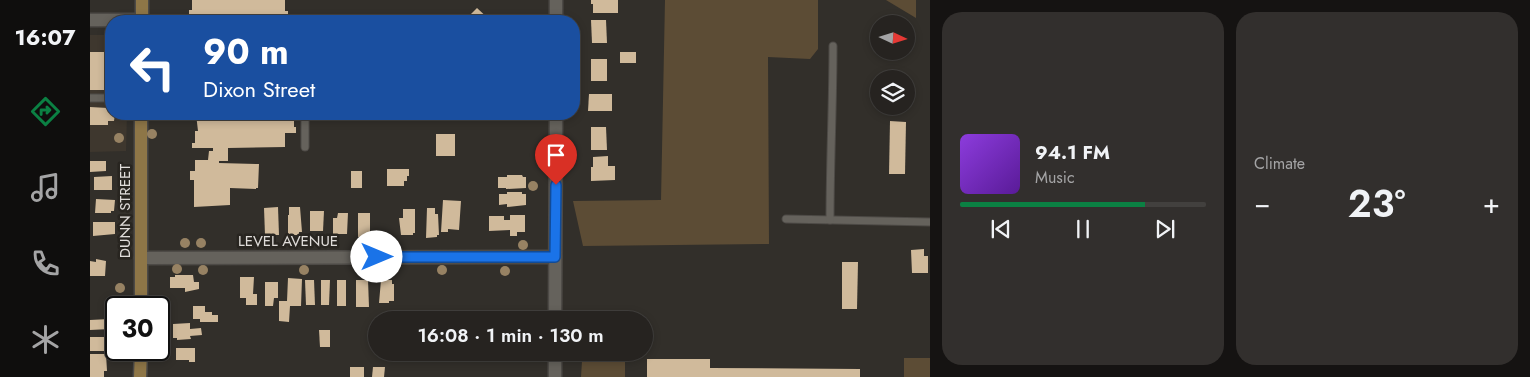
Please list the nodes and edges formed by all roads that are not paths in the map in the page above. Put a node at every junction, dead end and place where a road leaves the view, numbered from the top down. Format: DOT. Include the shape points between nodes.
graph roads {
  1 [pos="142,0"];
  2 [pos="556,0"];
  3 [pos="142,15"];
  4 [pos="556,15"];
  5 [pos="90,20"];
  6 [pos="105,20"];
  7 [pos="832,46"];
  8 [pos="90,98"];
  9 [pos="105,98"];
  10 [pos="141,120"];
  11 [pos="305,120"];
  12 [pos="556,120"];
  13 [pos="306,147"];
  14 [pos="786,219"];
  15 [pos="830,220"];
  16 [pos="930,222"];
  17 [pos="555,257"];
  18 [pos="141,258"];
  19 [pos="140,296"];
  20 [pos="555,311"];
  21 [pos="140,361"];
  22 [pos="555,361"];
  23 [pos="140,377"];
  24 [pos="554,377"];
  1 -- 3 [label="street"];
  2 -- 4 [label="street"];
  5 -- 6 [label="street"];
  7 -- 15 [label="lane"];
  8 -- 9 [label="lane"];
  10 -- 18 [label="street, DUNN STREET"];
  11 -- 13 [label="lane"];
  12 -- 17 [label="street"];
  14 -- 15 [label="lane"];
  15 -- 16 [label="lane"];
  17 -- 18 [label="street, LEVEL AVENUE"];
  17 -- 20 [label="street"];
  18 -- 19 [label="street, DUNN STREET"];
  21 -- 23 [label="street"];
  22 -- 24 [label="street"];
}
